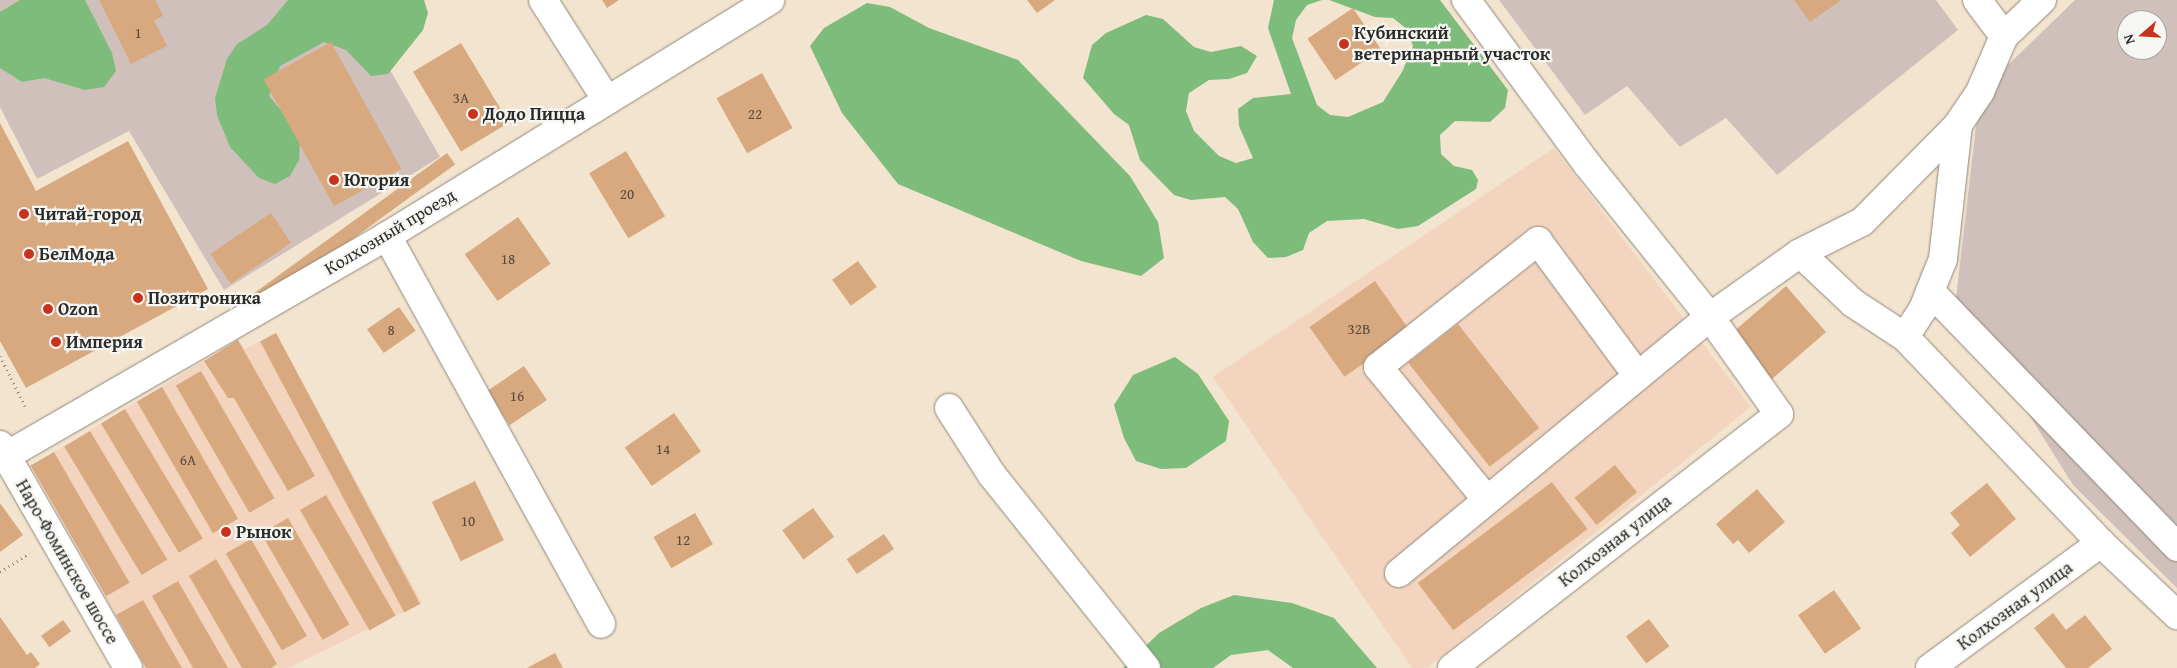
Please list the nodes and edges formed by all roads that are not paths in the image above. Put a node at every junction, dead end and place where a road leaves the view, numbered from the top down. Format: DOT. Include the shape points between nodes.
graph roads {
  1 [pos="543,0"];
  2 [pos="770,0"];
  3 [pos="1466,0"];
  4 [pos="1977,0"];
  5 [pos="2042,0"];
  6 [pos="2004,36"];
  7 [pos="606,99"];
  8 [pos="1958,125"];
  9 [pos="387,236"];
  10 [pos="1800,253"];
  11 [pos="1930,291"];
  12 [pos="1710,317"];
  13 [pos="1905,337"];
  14 [pos="1638,376"];
  15 [pos="949,408"];
  16 [pos="3,451"];
  17 [pos="1488,500"];
  18 [pos="2100,544"];
  19 [pos="2177,546"];
  20 [pos="1399,573"];
  21 [pos="2177,615"];
  22 [pos="601,624"];
  23 [pos="128,668"];
  24 [pos="1146,668"];
  25 [pos="1452,668"];
  26 [pos="1930,668"];
  1 -- 7 [label="street"];
  2 -- 7 [label="street, Колхозный проезд"];
  3 -- 12 [label="street" via="1587,164"];
  4 -- 6 [label="street"];
  5 -- 6 [label="street"];
  6 -- 8 [label="street" via="1980,92"];
  7 -- 9 [label="street, Колхозный проезд"];
  8 -- 10 [label="street" via="1862,222"];
  8 -- 11 [label="street" via="1943,259"];
  9 -- 16 [label="street, Колхозный проезд"];
  9 -- 22 [label="street"];
  10 -- 12 [label="street"];
  10 -- 13 [label="street" via="1853,303"];
  11 -- 13 [label="street"];
  11 -- 19 [label="street"];
  12 -- 14 [label="street"];
  12 -- 25 [label="street, Колхозная улица" via="1779,414"];
  13 -- 18 [label="street"];
  14 -- 17 [label="street"];
  14 -- 17 [label="street" via="1538,241 1378,367"];
  15 -- 24 [label="street" via="992,475"];
  16 -- 23 [label="street, Наро-Фоминское шоссе"];
  17 -- 20 [label="street"];
  18 -- 21 [label="street"];
  18 -- 26 [label="street, Колхозная улица"];
}
